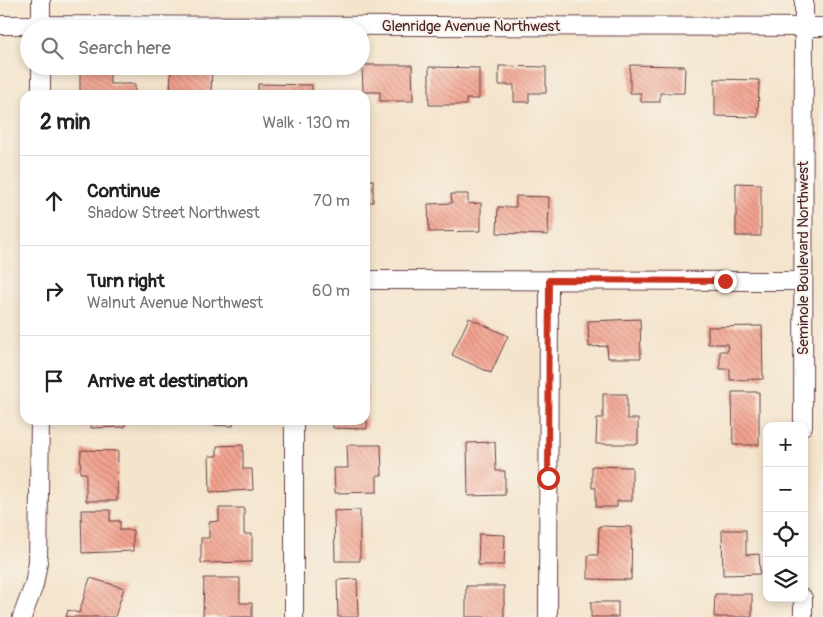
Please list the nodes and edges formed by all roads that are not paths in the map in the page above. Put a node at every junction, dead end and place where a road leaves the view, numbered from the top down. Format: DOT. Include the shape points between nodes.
graph roads {
  1 [pos="41,0"];
  2 [pos="804,0"];
  3 [pos="41,20"];
  4 [pos="0,25"];
  5 [pos="20,26"];
  6 [pos="370,27"];
  7 [pos="804,27"];
  8 [pos="823,27"];
  9 [pos="41,75"];
  10 [pos="41,90"];
  11 [pos="370,280"];
  12 [pos="549,280"];
  13 [pos="803,281"];
  14 [pos="803,422"];
  15 [pos="40,425"];
  16 [pos="294,425"];
  17 [pos="803,602"];
  18 [pos="22,617"];
  19 [pos="294,617"];
  20 [pos="548,617"];
  21 [pos="803,617"];
  1 -- 3 [label="street"];
  2 -- 7 [label="street, Seminole Boulevard Northwest"];
  4 -- 5 [label="street, Glenridge Avenue Northwest"];
  6 -- 7 [label="street, Glenridge Avenue Northwest"];
  7 -- 8 [label="street, Glenridge Avenue Northwest"];
  7 -- 13 [label="street, Seminole Boulevard Northwest"];
  9 -- 10 [label="street"];
  11 -- 12 [label="street"];
  12 -- 13 [label="street"];
  12 -- 20 [label="street"];
  13 -- 14 [label="street, Seminole Boulevard Northwest"];
  15 -- 18 [label="street" via="38,562 34,585"];
  16 -- 19 [label="street"];
  17 -- 21 [label="street"];
}
